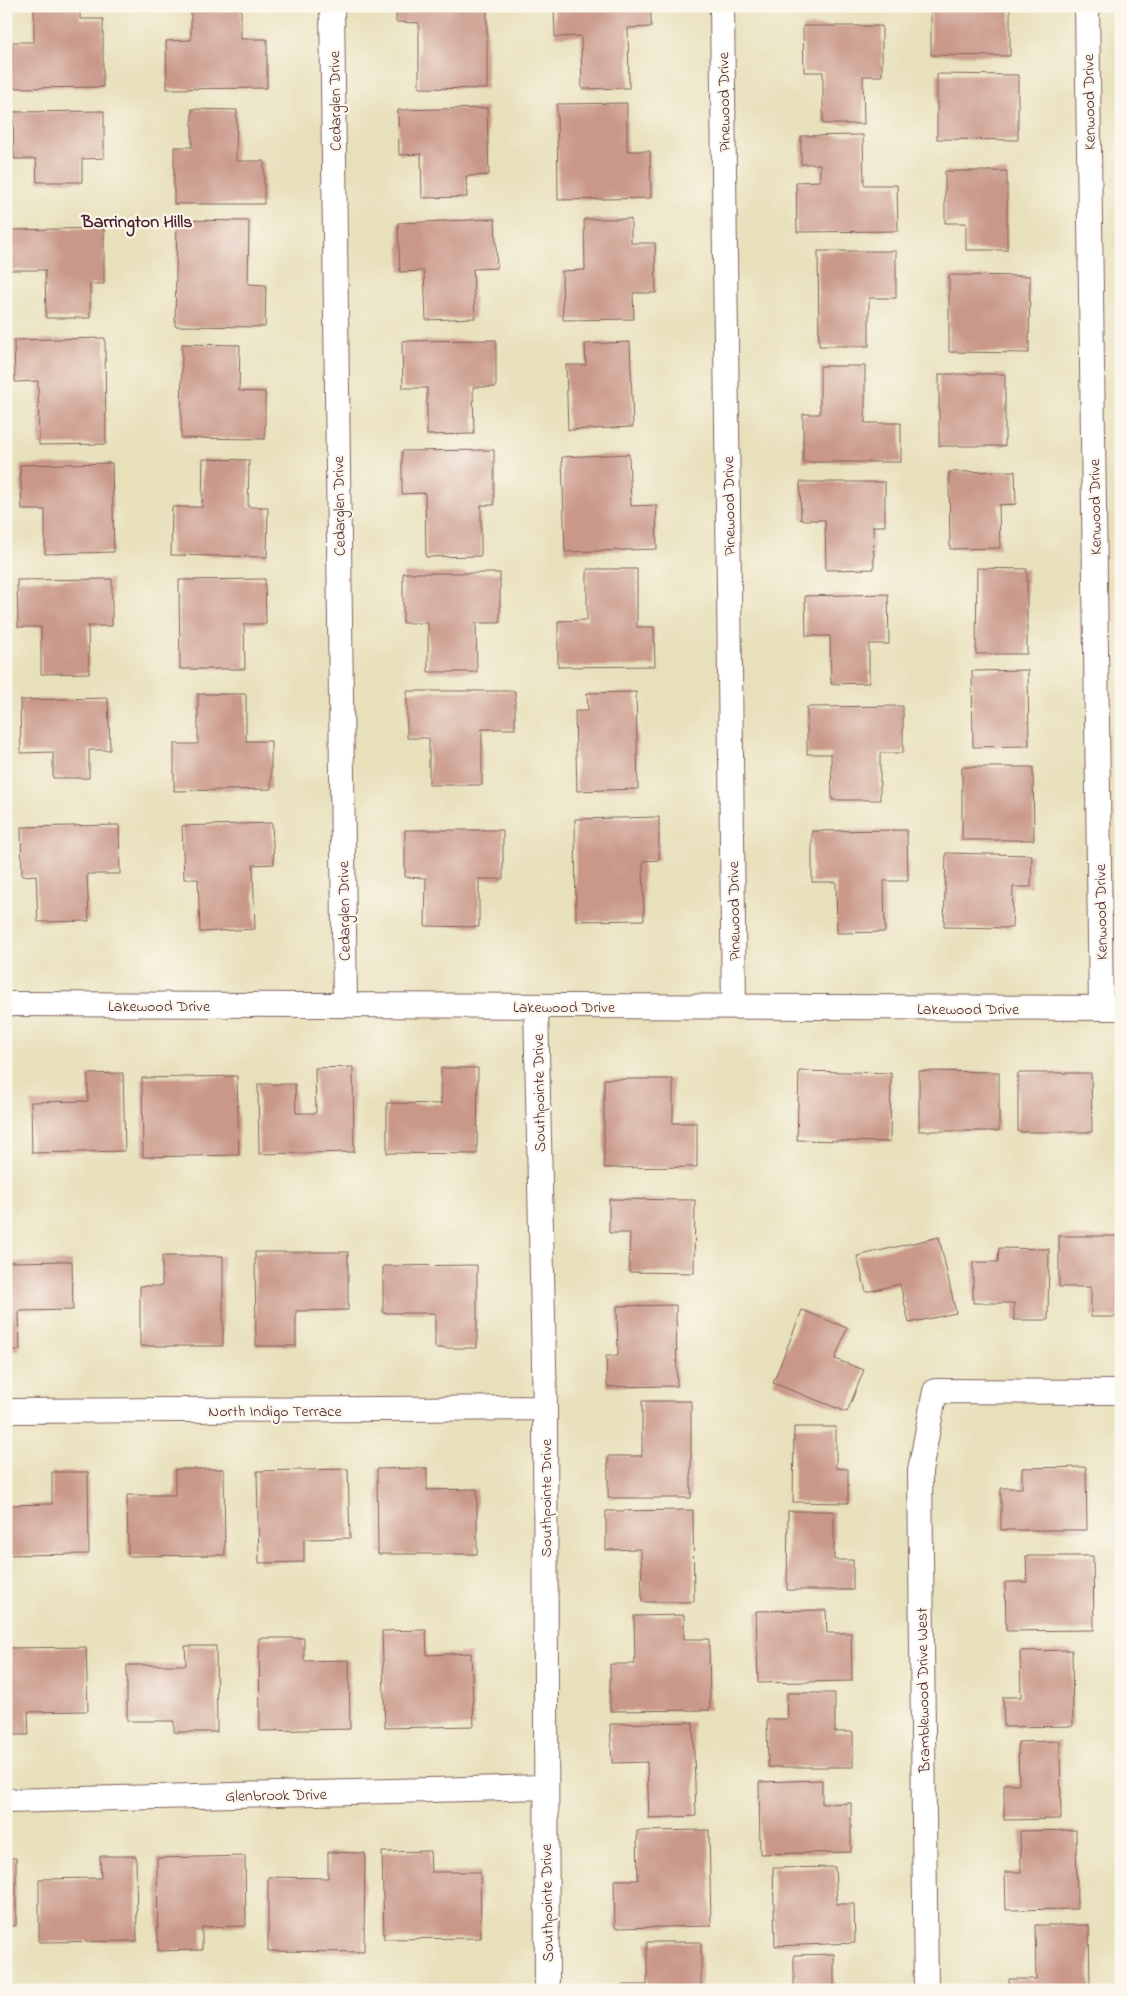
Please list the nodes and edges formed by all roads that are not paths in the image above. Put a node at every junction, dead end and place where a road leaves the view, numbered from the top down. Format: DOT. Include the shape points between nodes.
graph roads {
  1 [pos="332,6"];
  2 [pos="722,6"];
  3 [pos="1087,6"];
  4 [pos="6,1004"];
  5 [pos="344,1005"];
  6 [pos="536,1006"];
  7 [pos="734,1007"];
  8 [pos="1111,1008"];
  9 [pos="1121,1392"];
  10 [pos="545,1408"];
  11 [pos="6,1411"];
  12 [pos="545,1787"];
  13 [pos="6,1801"];
  14 [pos="547,1990"];
  15 [pos="926,1990"];
  1 -- 5 [label="street, Cedarglen Drive"];
  2 -- 7 [label="street, Pinewood Drive"];
  3 -- 8 [label="street, Kenwood Drive"];
  4 -- 5 [label="street, Lakewood Drive"];
  5 -- 6 [label="street, Lakewood Drive"];
  6 -- 7 [label="street, Lakewood Drive"];
  6 -- 10 [label="street, Southpointe Drive"];
  7 -- 8 [label="street, Lakewood Drive"];
  9 -- 15 [label="street, Bramblewood Drive West" via="935,1391 920,1471"];
  10 -- 11 [label="street, North Indigo Terrace"];
  10 -- 12 [label="street, Southpointe Drive"];
  12 -- 13 [label="street, Glenbrook Drive"];
  12 -- 14 [label="street, Southpointe Drive"];
}
